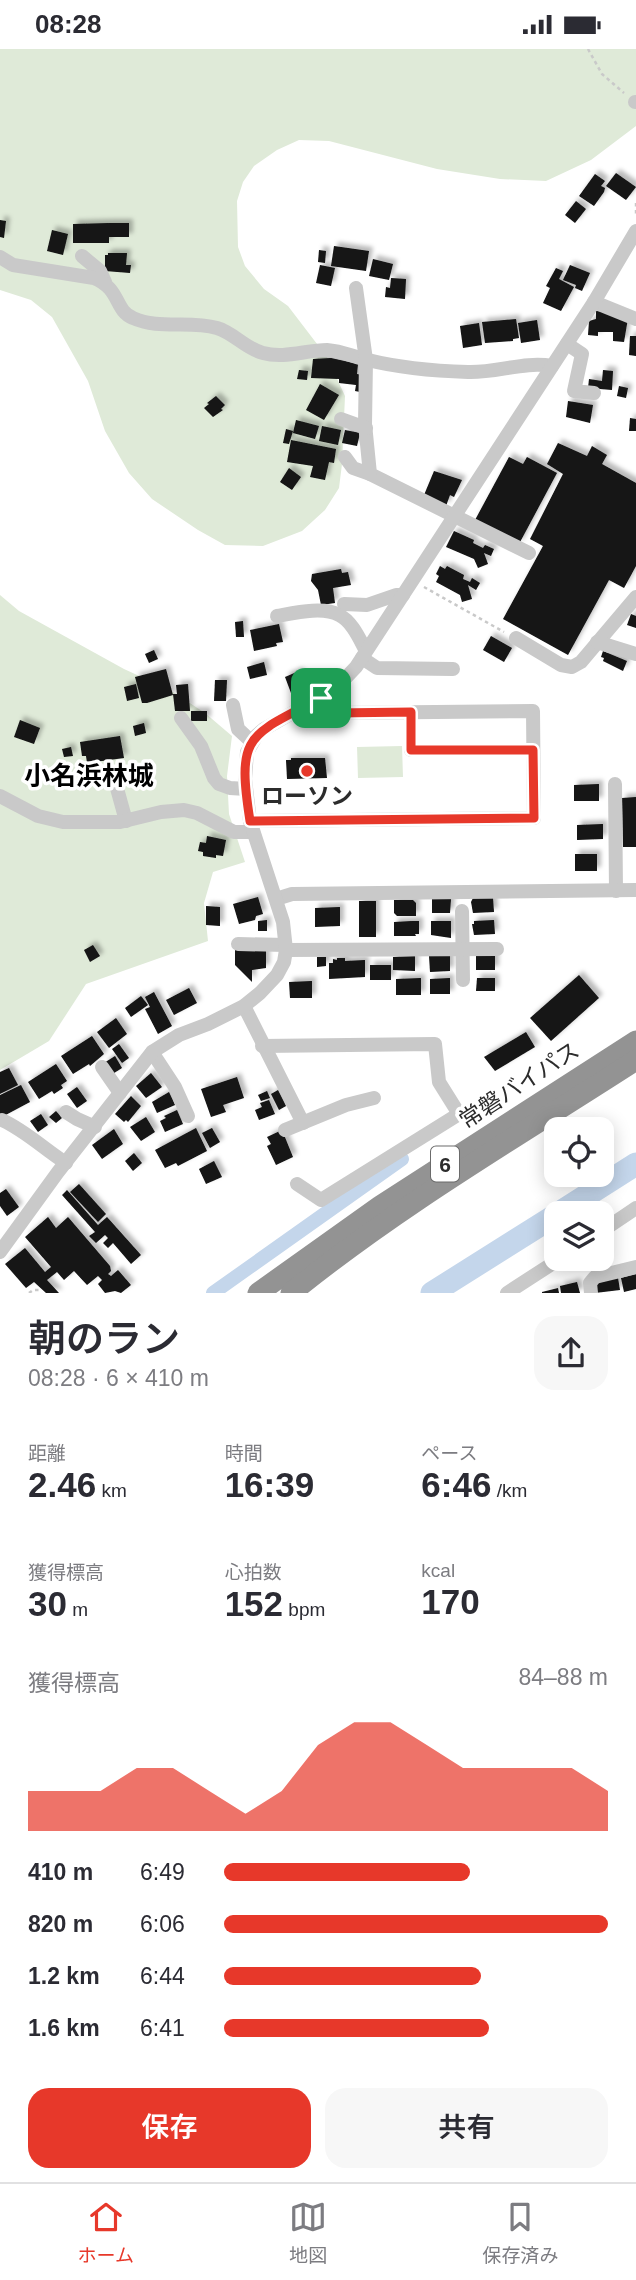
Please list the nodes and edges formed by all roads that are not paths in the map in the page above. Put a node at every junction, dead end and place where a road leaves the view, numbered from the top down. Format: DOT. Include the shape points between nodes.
graph roads {
  1 [pos="636,231"];
  2 [pos="82,256"];
  3 [pos="0,257"];
  4 [pos="105,282"];
  5 [pos="356,288"];
  6 [pos="594,302"];
  7 [pos="636,319"];
  8 [pos="567,344"];
  9 [pos="366,360"];
  10 [pos="552,366"];
  11 [pos="594,393"];
  12 [pos="341,419"];
  13 [pos="366,428"];
  14 [pos="345,457"];
  15 [pos="370,474"];
  16 [pos="453,517"];
  17 [pos="529,553"];
  18 [pos="403,595"];
  19 [pos="636,597"];
  20 [pos="344,604"];
  21 [pos="277,616"];
  22 [pos="516,638"];
  23 [pos="597,642"];
  24 [pos="636,654"];
  25 [pos="364,655"];
  26 [pos="453,669"];
  27 [pos="321,698"];
  28 [pos="233,705"];
  29 [pos="411,712"];
  30 [pos="181,717"];
  31 [pos="251,742"];
  32 [pos="533,750"];
  33 [pos="113,774"];
  34 [pos="615,784"];
  35 [pos="246,789"];
  36 [pos="0,796"];
  37 [pos="126,821"];
  38 [pos="252,826"];
  39 [pos="636,890"];
  40 [pos="616,891"];
  41 [pos="276,899"];
  42 [pos="462,911"];
  43 [pos="237,944"];
  44 [pos="286,947"];
  45 [pos="463,949"];
  46 [pos="496,949"];
  47 [pos="463,980"];
  48 [pos="244,1006"];
  49 [pos="636,1041"];
  50 [pos="262,1046"];
  51 [pos="152,1052"];
  52 [pos="636,1060"];
  53 [pos="102,1067"];
  54 [pos="120,1093"];
  55 [pos="374,1098"];
  56 [pos="66,1112"];
  57 [pos="188,1116"];
  58 [pos="2,1121"];
  59 [pos="303,1123"];
  60 [pos="95,1127"];
  61 [pos="285,1130"];
  62 [pos="66,1163"];
  63 [pos="297,1184"];
  64 [pos="636,1208"];
  65 [pos="614,1223"];
  66 [pos="0,1252"];
  67 [pos="636,1267"];
  68 [pos="544,1269"];
  69 [pos="258,1293"];
  70 [pos="290,1293"];
  71 [pos="507,1293"];
  72 [pos="591,1293"];
  1 -- 6 [label="street"];
  2 -- 4 [label="street" via="100,271"];
  3 -- 4 [label="street" via="13,265"];
  4 -- 9 [label="street" via="123,312 143,322 216,328 262,353 279,356 326,350"];
  5 -- 9 [label="street"];
  6 -- 7 [label="street"];
  6 -- 8 [label="street"];
  8 -- 10 [label="street"];
  8 -- 11 [label="street" via="582,354 574,391"];
  9 -- 10 [label="street" via="467,372 536,363"];
  9 -- 13 [label="street"];
  10 -- 16 [label="street"];
  12 -- 13 [label="street"];
  13 -- 15 [label="street"];
  14 -- 15 [label="street" via="353,468"];
  15 -- 16 [label="street"];
  16 -- 17 [label="street"];
  16 -- 18 [label="street"];
  18 -- 20 [label="street" via="367,605"];
  18 -- 25 [label="street"];
  19 -- 23 [label="street"];
  21 -- 25 [label="street" via="339,614"];
  22 -- 23 [label="street" via="569,667 578,665"];
  23 -- 24 [label="street"];
  25 -- 26 [label="street" via="377,668"];
  25 -- 27 [label="street" via="336,688"];
  27 -- 29 [label="street" via="336,713"];
  27 -- 31 [label="street" via="274,721"];
  28 -- 31 [label="street" via="238,729"];
  29 -- 32 [label="street" via="411,750"];
  29 -- 32 [label="street" via="533,711"];
  30 -- 35 [label="street" via="219,784"];
  31 -- 35 [label="street"];
  32 -- 38 [label="street" via="534,818"];
  33 -- 37 [label="street"];
  34 -- 40 [label="street"];
  35 -- 38 [label="street"];
  36 -- 37 [label="street" via="38,816 63,822"];
  37 -- 38 [label="street" via="184,810 234,832"];
  38 -- 41 [label="street"];
  39 -- 40 [label="street"];
  40 -- 41 [label="street" via="292,894"];
  41 -- 44 [label="street"];
  42 -- 45 [label="street"];
  43 -- 44 [label="street"];
  44 -- 45 [label="street"];
  44 -- 48 [label="street" via="277,975"];
  45 -- 46 [label="street"];
  45 -- 47 [label="street"];
  48 -- 50 [label="street"];
  48 -- 51 [label="street"];
  49 -- 69 [label="highway, 常磐バイパス / 6" via="380,1206"];
  50 -- 59 [label="street"];
  50 -- 63 [label="street" via="435,1044 439,1082 459,1114 321,1200"];
  51 -- 54 [label="street"];
  51 -- 57 [label="street"];
  52 -- 70 [label="highway, 常磐バイパス / 6" via="391,1218"];
  53 -- 54 [label="street"];
  54 -- 60 [label="street"];
  55 -- 59 [label="street"];
  56 -- 60 [label="street"];
  58 -- 62 [label="street"];
  59 -- 61 [label="street"];
  60 -- 62 [label="street"];
  62 -- 66 [label="street"];
  64 -- 65 [label="street"];
  67 -- 72 [label="street" via="594,1277"];
  68 -- 71 [label="street"];
}
